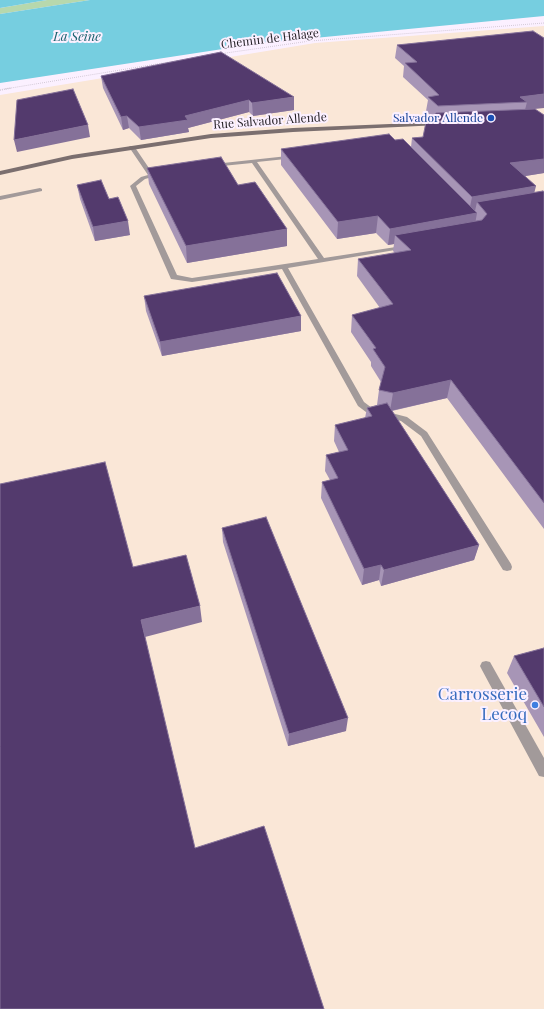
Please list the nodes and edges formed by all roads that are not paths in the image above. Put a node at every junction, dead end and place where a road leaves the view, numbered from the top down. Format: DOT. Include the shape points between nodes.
graph roads {
  1 [pos="445,124"];
  2 [pos="132,147"];
  3 [pos="300,155"];
  4 [pos="253,161"];
  5 [pos="206,168"];
  6 [pos="0,173"];
  7 [pos="166,173"];
  8 [pos="151,175"];
  9 [pos="40,190"];
  10 [pos="0,198"];
  11 [pos="415,245"];
  12 [pos="322,261"];
  13 [pos="284,267"];
  14 [pos="507,567"];
  15 [pos="486,666"];
  16 [pos="544,771"];
  1 -- 2 [label="street, Rue Salvador Allende" via="211,136"];
  2 -- 6 [label="street, Rue Salvador Allende"];
  2 -- 8 [label="lane"];
  3 -- 4 [label="lane"];
  4 -- 5 [label="lane"];
  4 -- 12 [label="lane"];
  7 -- 8 [label="lane"];
  8 -- 13 [label="lane" via="133,186 174,277 192,280"];
  9 -- 10 [label="lane"];
  11 -- 12 [label="lane"];
  12 -- 13 [label="lane"];
  13 -- 14 [label="lane" via="361,404 369,410 404,419 424,434"];
  15 -- 16 [label="lane"];
}
